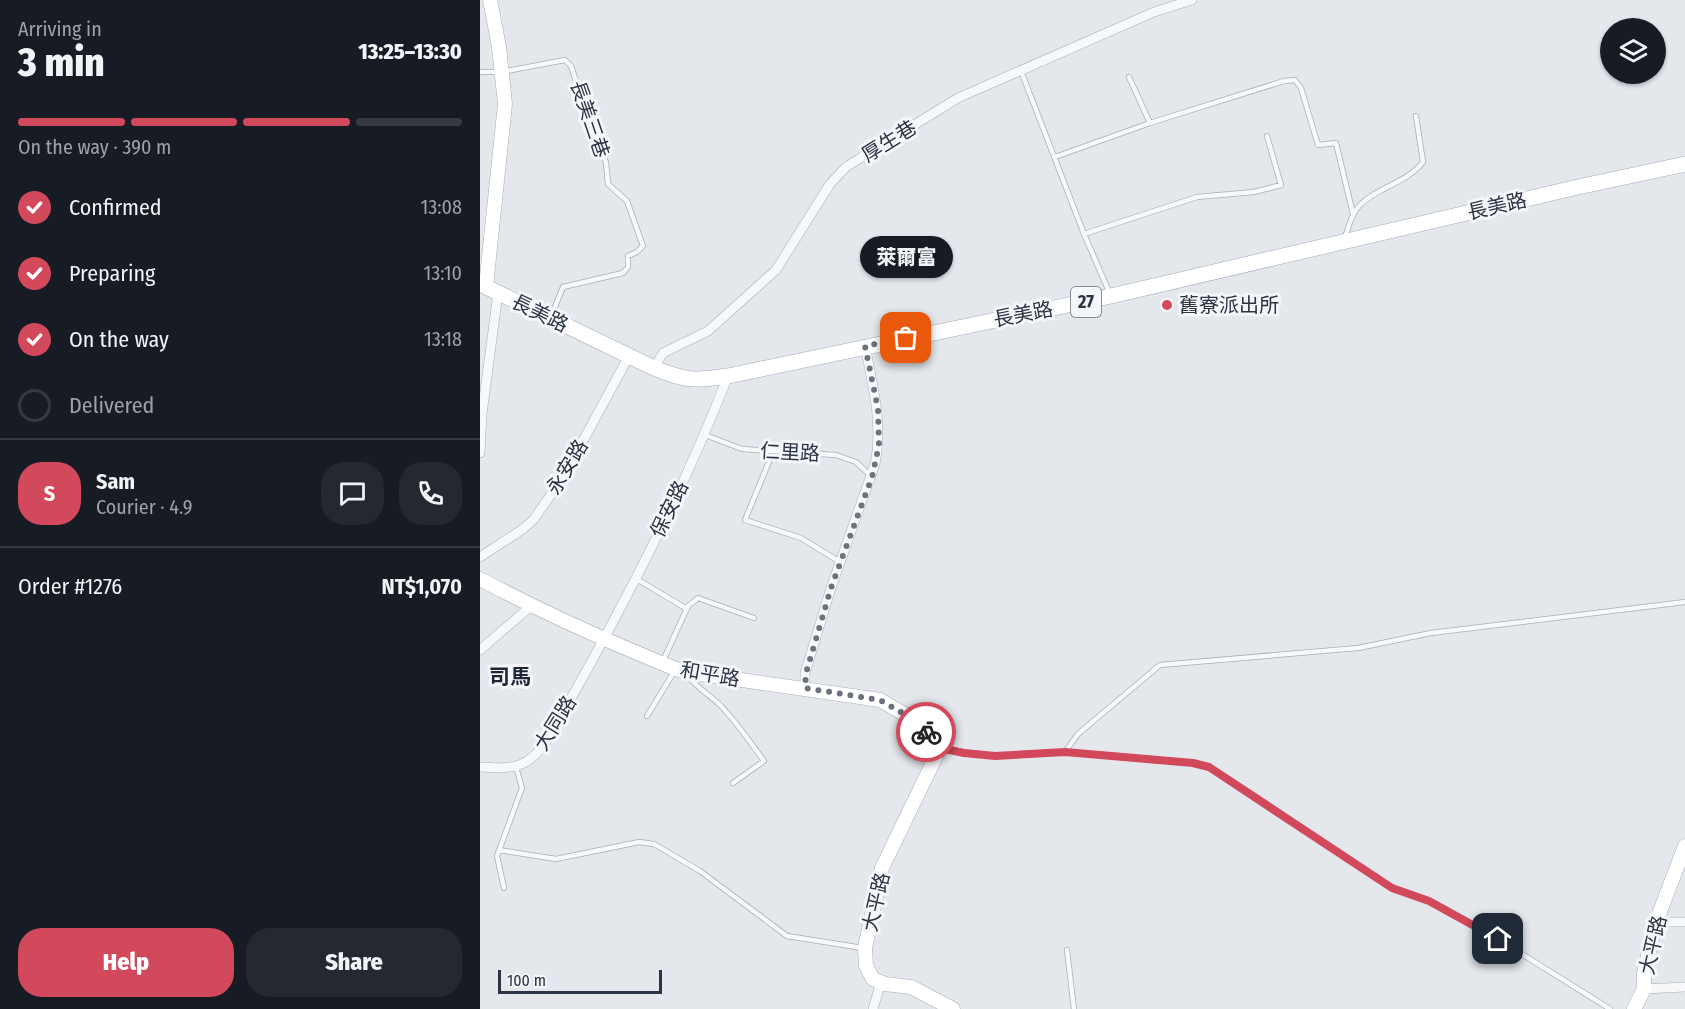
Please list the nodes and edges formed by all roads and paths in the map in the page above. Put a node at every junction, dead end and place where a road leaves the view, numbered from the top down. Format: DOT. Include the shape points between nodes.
graph roads {
  1 [pos="490,0"];
  2 [pos="1192,0"];
  3 [pos="1021,70"];
  4 [pos="480,72"];
  5 [pos="501,72"];
  6 [pos="1129,77"];
  7 [pos="1416,116"];
  8 [pos="1150,123"];
  9 [pos="1267,136"];
  10 [pos="1055,157"];
  11 [pos="1685,164"];
  12 [pos="1353,214"];
  13 [pos="1084,234"];
  14 [pos="1343,242"];
  15 [pos="488,288"];
  16 [pos="1111,296"];
  17 [pos="550,318"];
  18 [pos="865,346"];
  19 [pos="629,357"];
  20 [pos="484,359"];
  21 [pos="654,368"];
  22 [pos="728,376"];
  23 [pos="705,435"];
  24 [pos="773,452"];
  25 [pos="480,453"];
  26 [pos="872,477"];
  27 [pos="480,557"];
  28 [pos="840,562"];
  29 [pos="635,578"];
  30 [pos="480,579"];
  31 [pos="1685,602"];
  32 [pos="531,606"];
  33 [pos="687,609"];
  34 [pos="754,618"];
  35 [pos="604,640"];
  36 [pos="480,650"];
  37 [pos="662,664"];
  38 [pos="681,671"];
  39 [pos="805,688"];
  40 [pos="647,716"];
  41 [pos="940,748"];
  42 [pos="1065,752"];
  43 [pos="480,767"];
  44 [pos="516,767"];
  45 [pos="733,783"];
  46 [pos="1685,846"];
  47 [pos="499,850"];
  48 [pos="504,888"];
  49 [pos="1656,922"];
  50 [pos="1685,922"];
  51 [pos="865,948"];
  52 [pos="1067,950"];
  53 [pos="881,982"];
  54 [pos="1685,987"];
  55 [pos="1644,989"];
  56 [pos="873,1009"];
  57 [pos="953,1009"];
  58 [pos="1074,1009"];
  59 [pos="1610,1009"];
  60 [pos="1634,1009"];
  1 -- 5 [label="street"];
  2 -- 3 [label="street, 厚生巷" via="1154,12"];
  3 -- 10 [label="lane"];
  3 -- 21 [label="street, 厚生巷" via="958,98 846,167 830,184 776,270 708,331 663,353"];
  4 -- 5 [label="lane"];
  5 -- 15 [label="street" via="505,104"];
  5 -- 17 [label="lane, 長美三巷" via="564,60 571,66 600,140 608,184 627,201 643,246 628,256 628,267 623,273 563,286"];
  6 -- 8 [label="lane"];
  7 -- 12 [label="lane" via="1423,162"];
  8 -- 10 [label="lane"];
  8 -- 12 [label="lane" via="1295,80 1318,145 1335,143"];
  9 -- 13 [label="lane" via="1281,185 1254,192 1197,196"];
  10 -- 13 [label="lane"];
  11 -- 14 [label="main road, 長美路 / 27"];
  12 -- 14 [label="lane"];
  13 -- 16 [label="lane"];
  14 -- 16 [label="main road, 長美路 / 27"];
  15 -- 17 [label="main road, 長美路 / 27"];
  15 -- 20 [label="street"];
  16 -- 18 [label="main road, 長美路 / 27"];
  17 -- 19 [label="main road, 長美路 / 27"];
  18 -- 22 [label="main road, 長美路 / 27"];
  18 -- 26 [label="street" via="878,409 879,445"];
  19 -- 21 [label="main road, 長美路 / 27"];
  19 -- 27 [label="street, 永安路" via="565,474 534,519"];
  20 -- 25 [label="street"];
  21 -- 22 [label="main road, 長美路 / 27" via="681,378"];
  22 -- 23 [label="street, 保安路"];
  23 -- 24 [label="lane, 仁里路" via="742,449"];
  23 -- 29 [label="street, 保安路"];
  24 -- 26 [label="lane, 仁里路" via="836,455 856,462"];
  24 -- 28 [label="lane" via="745,519 801,538"];
  26 -- 28 [label="street"];
  28 -- 39 [label="street" via="806,673"];
  29 -- 33 [label="lane"];
  29 -- 35 [label="street, 保安路"];
  30 -- 32 [label="street, 和平路"];
  31 -- 42 [label="lane" via="1431,633 1358,648 1161,665 1078,734"];
  32 -- 35 [label="street, 和平路"];
  32 -- 36 [label="street"];
  33 -- 34 [label="lane" via="698,598"];
  33 -- 37 [label="lane"];
  35 -- 37 [label="street, 和平路"];
  35 -- 44 [label="street, 大同路" via="538,754"];
  37 -- 38 [label="street, 和平路"];
  38 -- 39 [label="street, 和平路"];
  38 -- 40 [label="lane"];
  38 -- 45 [label="lane" via="718,703 764,761"];
  39 -- 41 [label="street, 和平路" via="880,700 911,718"];
  41 -- 42 [label="lane" via="995,756"];
  41 -- 51 [label="street, 大平路" via="882,868"];
  42 -- 59 [label="lane" via="1209,767 1392,888 1429,901 1498,939"];
  43 -- 44 [label="street, 大同路"];
  44 -- 47 [label="lane" via="522,788"];
  46 -- 49 [label="street, 大平路"];
  47 -- 48 [label="lane"];
  47 -- 51 [label="lane" via="556,859 639,842 654,844 700,871 787,936"];
  49 -- 50 [label="street"];
  49 -- 55 [label="street, 大平路"];
  51 -- 53 [label="street, 大平路" via="866,966 873,979"];
  52 -- 58 [label="lane"];
  53 -- 56 [label="street"];
  53 -- 57 [label="street" via="911,987"];
  54 -- 55 [label="street"];
  55 -- 60 [label="street, 大平路"];
}
